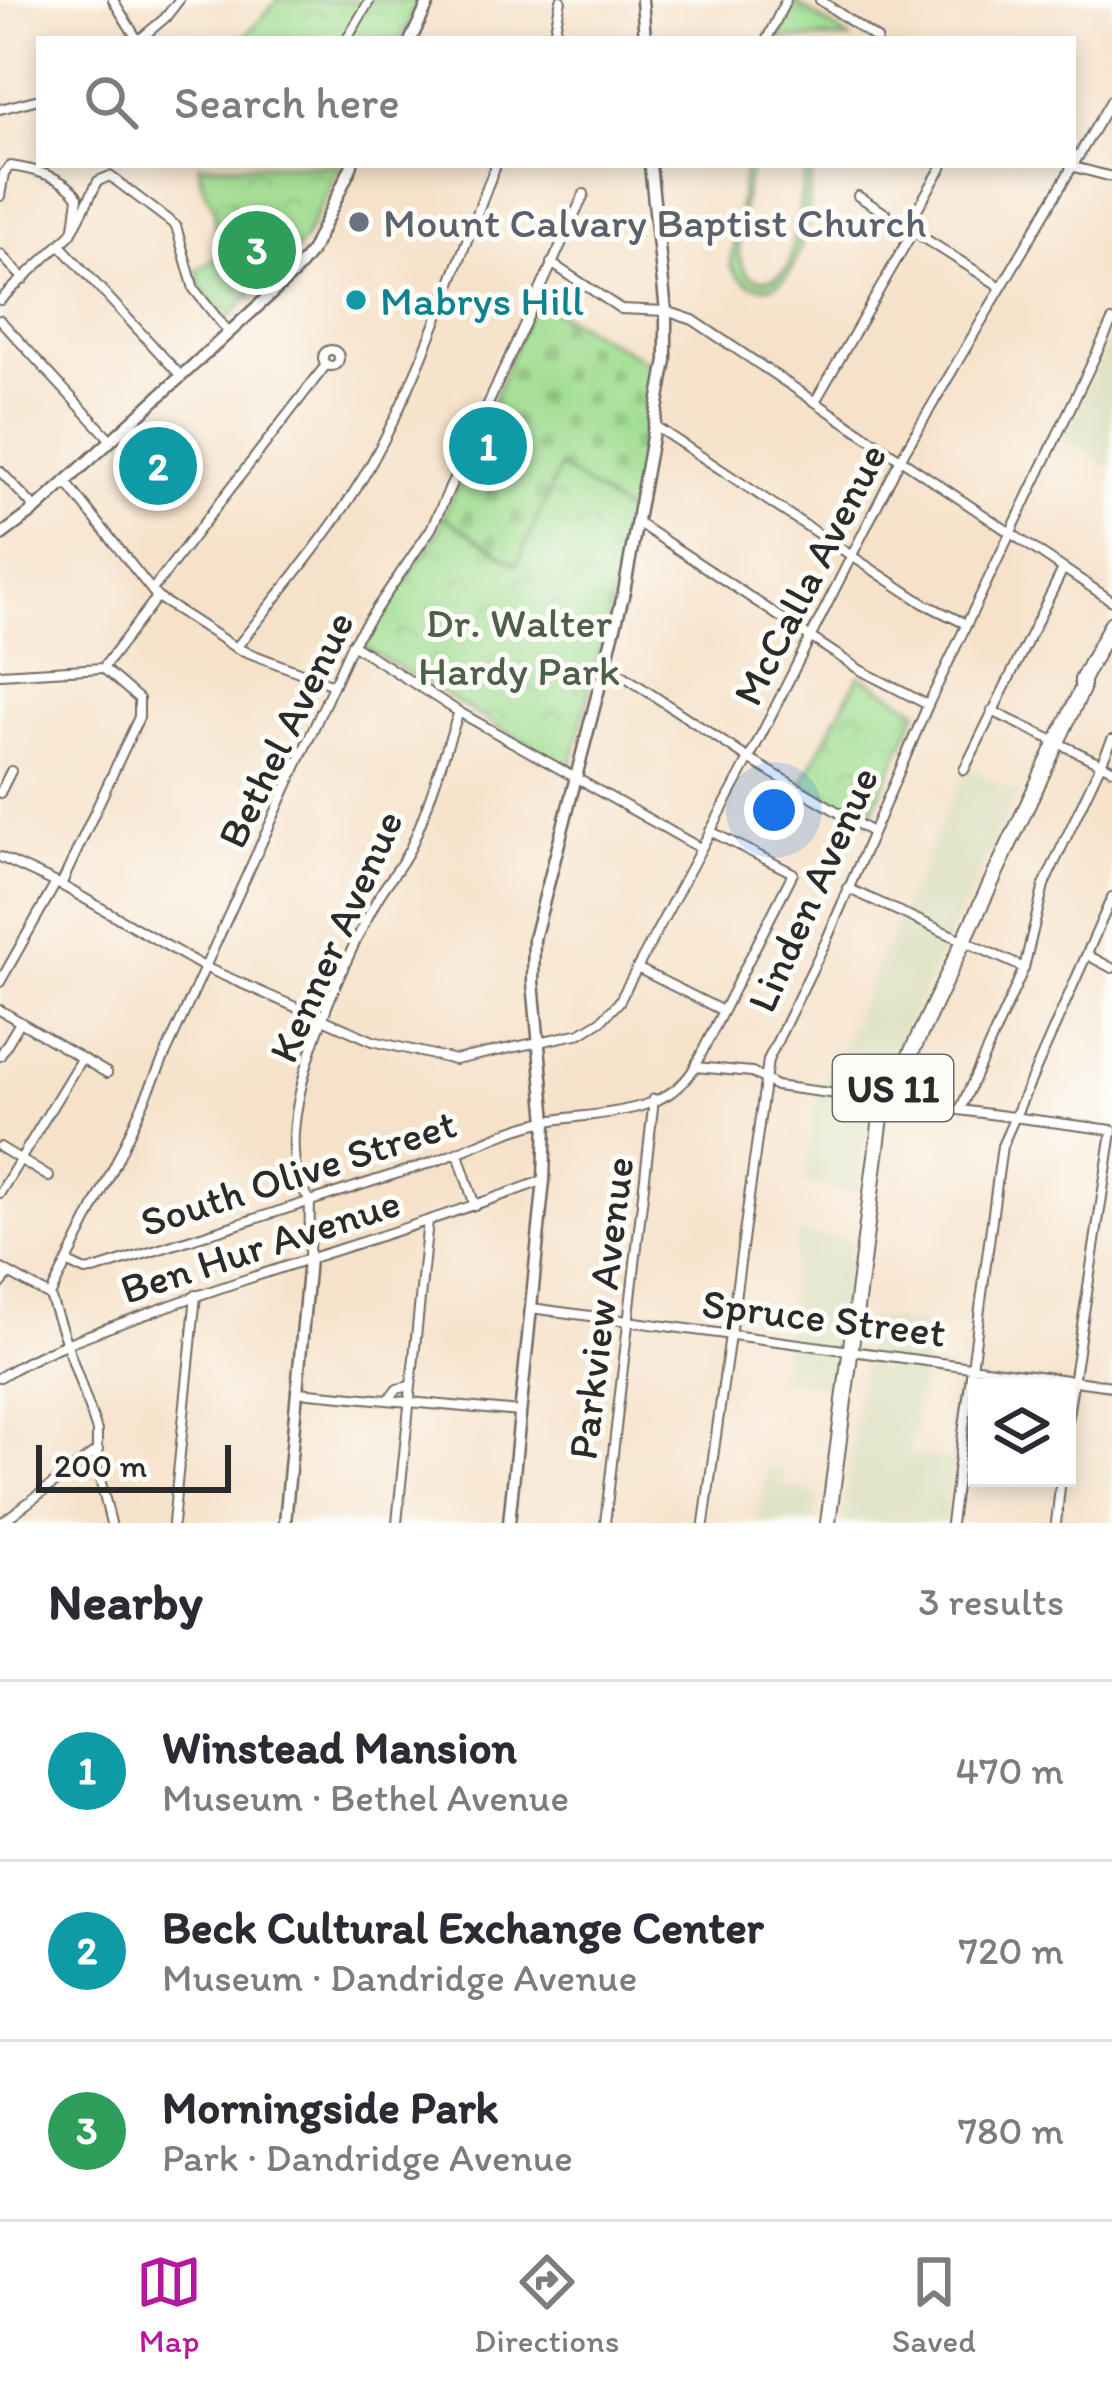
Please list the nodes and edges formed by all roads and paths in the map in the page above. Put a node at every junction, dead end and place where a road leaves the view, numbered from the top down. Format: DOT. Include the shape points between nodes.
graph roads {
  1 [pos="113,0"];
  2 [pos="179,0"];
  3 [pos="370,0"];
  4 [pos="430,0"];
  5 [pos="561,0"];
  6 [pos="642,0"];
  7 [pos="786,0"];
  8 [pos="820,0"];
  9 [pos="136,36"];
  10 [pos="142,36"];
  11 [pos="349,36"];
  12 [pos="413,36"];
  13 [pos="554,36"];
  14 [pos="645,36"];
  15 [pos="768,36"];
  16 [pos="874,36"];
  17 [pos="1112,99"];
  18 [pos="36,100"];
  19 [pos="0,109"];
  20 [pos="1076,156"];
  21 [pos="351,168"];
  22 [pos="495,168"];
  23 [pos="650,168"];
  24 [pos="944,168"];
  25 [pos="1069,168"];
  26 [pos="1076,168"];
  27 [pos="1112,177"];
  28 [pos="584,194"];
  29 [pos="0,196"];
  30 [pos="858,196"];
  31 [pos="74,230"];
  32 [pos="913,230"];
  33 [pos="60,245"];
  34 [pos="0,254"];
  35 [pos="551,262"];
  36 [pos="24,279"];
  37 [pos="1001,287"];
  38 [pos="0,300"];
  39 [pos="666,311"];
  40 [pos="0,320"];
  41 [pos="1112,321"];
  42 [pos="229,333"];
  43 [pos="326,364"];
  44 [pos="180,375"];
  45 [pos="816,400"];
  46 [pos="655,426"];
  47 [pos="110,439"];
  48 [pos="901,458"];
  49 [pos="0,471"];
  50 [pos="65,481"];
  51 [pos="36,508"];
  52 [pos="638,523"];
  53 [pos="1010,535"];
  54 [pos="0,536"];
  55 [pos="850,556"];
  56 [pos="1063,569"];
  57 [pos="154,593"];
  58 [pos="1112,601"];
  59 [pos="1112,623"];
  60 [pos="966,624"];
  61 [pos="810,636"];
  62 [pos="1112,641"];
  63 [pos="352,644"];
  64 [pos="236,648"];
  65 [pos="606,664"];
  66 [pos="103,668"];
  67 [pos="0,674"];
  68 [pos="333,685"];
  69 [pos="1082,689"];
  70 [pos="928,705"];
  71 [pos="992,710"];
  72 [pos="459,712"];
  73 [pos="1112,740"];
  74 [pos="1056,742"];
  75 [pos="749,759"];
  76 [pos="1100,764"];
  77 [pos="1112,769"];
  78 [pos="964,770"];
  79 [pos="11,771"];
  80 [pos="577,781"];
  81 [pos="0,793"];
  82 [pos="710,831"];
  83 [pos="870,831"];
  84 [pos="700,848"];
  85 [pos="0,857"];
  86 [pos="59,884"];
  87 [pos="847,888"];
  88 [pos="1112,897"];
  89 [pos="962,943"];
  90 [pos="1087,956"];
  91 [pos="204,967"];
  92 [pos="638,968"];
  93 [pos="1024,968"];
  94 [pos="1112,968"];
  95 [pos="0,982"];
  96 [pos="0,1010"];
  97 [pos="721,1010"];
  98 [pos="322,1020"];
  99 [pos="19,1024"];
  100 [pos="537,1043"];
  101 [pos="0,1056"];
  102 [pos="81,1059"];
  103 [pos="695,1066"];
  104 [pos="107,1073"];
  105 [pos="764,1080"];
  106 [pos="654,1099"];
  107 [pos="886,1101"];
  108 [pos="960,1110"];
  109 [pos="1012,1117"];
  110 [pos="546,1121"];
  111 [pos="1112,1131"];
  112 [pos="0,1147"];
  113 [pos="458,1154"];
  114 [pos="20,1159"];
  115 [pos="49,1177"];
  116 [pos="544,1180"];
  117 [pos="0,1193"];
  118 [pos="310,1200"];
  119 [pos="475,1206"];
  120 [pos="428,1221"];
  121 [pos="309,1259"];
  122 [pos="68,1263"];
  123 [pos="5,1271"];
  124 [pos="0,1285"];
  125 [pos="196,1295"];
  126 [pos="50,1296"];
  127 [pos="529,1308"];
  128 [pos="629,1322"];
  129 [pos="729,1336"];
  130 [pos="65,1343"];
  131 [pos="851,1350"];
  132 [pos="972,1366"];
  133 [pos="0,1377"];
  134 [pos="1064,1379"];
  135 [pos="1071,1379"];
  136 [pos="1076,1381"];
  137 [pos="410,1386"];
  138 [pos="1112,1386"];
  139 [pos="298,1392"];
  140 [pos="388,1400"];
  141 [pos="408,1402"];
  142 [pos="520,1412"];
  143 [pos="99,1449"];
  144 [pos="1060,1487"];
  145 [pos="1,1523"];
  146 [pos="111,1523"];
  147 [pos="173,1523"];
  148 [pos="285,1523"];
  149 [pos="397,1523"];
  150 [pos="509,1523"];
  151 [pos="605,1523"];
  152 [pos="704,1523"];
  153 [pos="828,1523"];
  154 [pos="951,1523"];
  155 [pos="1056,1523"];
  1 -- 9 [label="street"];
  2 -- 10 [label="street"];
  3 -- 11 [label="street"];
  4 -- 12 [label="main road"];
  5 -- 13 [label="street"];
  6 -- 14 [label="main road"];
  7 -- 15 [label="street"];
  8 -- 16 [label="street"];
  17 -- 20 [label="street, McCalla Avenue"];
  18 -- 19 [label="street"];
  21 -- 42 [label="main road" via="310,252"];
  22 -- 64 [label="street" via="376,453"];
  23 -- 39 [label="main road"];
  24 -- 32 [label="street" via="910,221"];
  25 -- 37 [label="street, McCalla Avenue"];
  26 -- 27 [label="street"];
  28 -- 35 [label="street, Bethel Avenue"];
  29 -- 31 [label="street" via="10,166 70,185 79,204"];
  30 -- 32 [label="street"];
  31 -- 33 [label="street"];
  31 -- 42 [label="street" via="98,181 119,180 176,226 196,295"];
  32 -- 37 [label="street"];
  32 -- 45 [label="street"];
  33 -- 36 [label="street"];
  33 -- 44 [label="street"];
  34 -- 36 [label="street"];
  35 -- 39 [label="street" via="621,309"];
  35 -- 63 [label="street, Bethel Avenue" via="431,530"];
  36 -- 38 [label="street"];
  37 -- 48 [label="street, McCalla Avenue"];
  39 -- 45 [label="street" via="693,320"];
  39 -- 46 [label="main road"];
  40 -- 47 [label="street"];
  41 -- 53 [label="street, Linden Avenue"];
  42 -- 44 [label="main road"];
  43 -- 57 [label="street"];
  44 -- 47 [label="main road"];
  45 -- 48 [label="street"];
  46 -- 52 [label="main road"];
  46 -- 55 [label="street"];
  47 -- 50 [label="main road"];
  48 -- 53 [label="street"];
  48 -- 55 [label="street, McCalla Avenue"];
  49 -- 51 [label="street"];
  50 -- 51 [label="main road"];
  50 -- 57 [label="street"];
  51 -- 54 [label="main road"];
  52 -- 61 [label="street"];
  52 -- 65 [label="main road"];
  53 -- 56 [label="street"];
  53 -- 60 [label="street, Linden Avenue"];
  55 -- 60 [label="street"];
  55 -- 61 [label="street, McCalla Avenue"];
  56 -- 58 [label="street"];
  56 -- 71 [label="street"];
  57 -- 64 [label="street"];
  57 -- 66 [label="street"];
  59 -- 69 [label="main road"];
  60 -- 70 [label="street, Linden Avenue"];
  61 -- 70 [label="street"];
  61 -- 75 [label="street, McCalla Avenue"];
  62 -- 69 [label="main road, US 11"];
  63 -- 68 [label="street, Bethel Avenue"];
  63 -- 72 [label="street"];
  64 -- 68 [label="street"];
  65 -- 75 [label="street"];
  65 -- 80 [label="main road"];
  66 -- 67 [label="street"];
  66 -- 86 [label="street" via="139,699 139,717"];
  68 -- 91 [label="street, Bethel Avenue"];
  69 -- 74 [label="main road, US 11"];
  70 -- 83 [label="street, Linden Avenue"];
  71 -- 74 [label="street"];
  71 -- 78 [label="street"];
  72 -- 80 [label="street"];
  72 -- 98 [label="street, Kenner Avenue" via="412,845 375,903"];
  73 -- 76 [label="street"];
  74 -- 76 [label="street"];
  74 -- 89 [label="main road, US 11"];
  75 -- 82 [label="street, McCalla Avenue"];
  75 -- 83 [label="street"];
  76 -- 77 [label="street"];
  76 -- 93 [label="street" via="1044,885"];
  79 -- 81 [label="street"];
  80 -- 84 [label="street"];
  80 -- 100 [label="main road" via="534,939"];
  82 -- 84 [label="street, McCalla Avenue"];
  82 -- 97 [label="street, Parkview Avenue" via="793,872"];
  83 -- 87 [label="street, Linden Avenue"];
  84 -- 92 [label="street, McCalla Avenue"];
  85 -- 86 [label="street, McCalla Avenue"];
  86 -- 91 [label="street, McCalla Avenue"];
  86 -- 95 [label="street"];
  87 -- 89 [label="street"];
  87 -- 105 [label="street, Linden Avenue"];
  88 -- 90 [label="street"];
  89 -- 93 [label="street"];
  89 -- 107 [label="main road, US 11"];
  90 -- 94 [label="street"];
  90 -- 109 [label="street"];
  91 -- 98 [label="street, McCalla Avenue"];
  91 -- 122 [label="street, Bethel Avenue"];
  92 -- 97 [label="street"];
  92 -- 100 [label="street, McCalla Avenue" via="596,1024"];
  93 -- 108 [label="street"];
  96 -- 99 [label="street"];
  97 -- 103 [label="street, Parkview Avenue"];
  98 -- 100 [label="street, McCalla Avenue" via="455,1060"];
  98 -- 118 [label="street, Kenner Avenue" via="296,1122 298,1174"];
  99 -- 101 [label="street"];
  99 -- 102 [label="street"];
  100 -- 110 [label="main road"];
  102 -- 104 [label="street"];
  102 -- 114 [label="street"];
  103 -- 105 [label="street"];
  103 -- 106 [label="street, Parkview Avenue" via="680,1086"];
  105 -- 107 [label="street"];
  105 -- 129 [label="street, Linden Avenue"];
  106 -- 110 [label="street, Parkview Avenue" via="602,1116"];
  106 -- 128 [label="street, Parkview Avenue"];
  107 -- 108 [label="street"];
  107 -- 131 [label="main road, US 11"];
  108 -- 109 [label="street"];
  109 -- 111 [label="street"];
  109 -- 132 [label="street"];
  110 -- 113 [label="street, South Olive Street"];
  110 -- 116 [label="main road"];
  111 -- 135 [label="street"];
  112 -- 114 [label="street"];
  113 -- 118 [label="street, South Olive Street"];
  113 -- 119 [label="street"];
  114 -- 115 [label="street"];
  114 -- 117 [label="street"];
  116 -- 119 [label="street, Ben Hur Avenue"];
  116 -- 127 [label="main road"];
  118 -- 121 [label="street, Kenner Avenue"];
  118 -- 122 [label="street, South Olive Street" via="97,1269"];
  119 -- 120 [label="street, Ben Hur Avenue"];
  120 -- 121 [label="street, Ben Hur Avenue"];
  120 -- 137 [label="street"];
  121 -- 125 [label="street, Ben Hur Avenue"];
  121 -- 139 [label="main road"];
  122 -- 126 [label="street, Bethel Avenue"];
  123 -- 124 [label="street"];
  123 -- 126 [label="street"];
  125 -- 130 [label="street, Ben Hur Avenue"];
  125 -- 147 [label="street"];
  126 -- 130 [label="street"];
  127 -- 128 [label="street, Spruce Street"];
  127 -- 142 [label="main road"];
  128 -- 129 [label="street, Spruce Street"];
  128 -- 151 [label="street, Parkview Avenue"];
  129 -- 131 [label="street, Spruce Street"];
  129 -- 152 [label="street, Linden Avenue"];
  130 -- 133 [label="street, Ben Hur Avenue"];
  130 -- 143 [label="street"];
  131 -- 132 [label="street, Spruce Street"];
  131 -- 153 [label="main road, US 11"];
  132 -- 134 [label="street, Spruce Street"];
  132 -- 154 [label="street"];
  136 -- 138 [label="street, Spruce Street"];
  137 -- 140 [label="street"];
  137 -- 141 [label="street"];
  139 -- 140 [label="street"];
  139 -- 148 [label="main road"];
  140 -- 141 [label="street"];
  141 -- 142 [label="street"];
  141 -- 149 [label="street"];
  142 -- 150 [label="main road"];
  143 -- 145 [label="street"];
  143 -- 146 [label="street"];
  144 -- 155 [label="street"];
}
